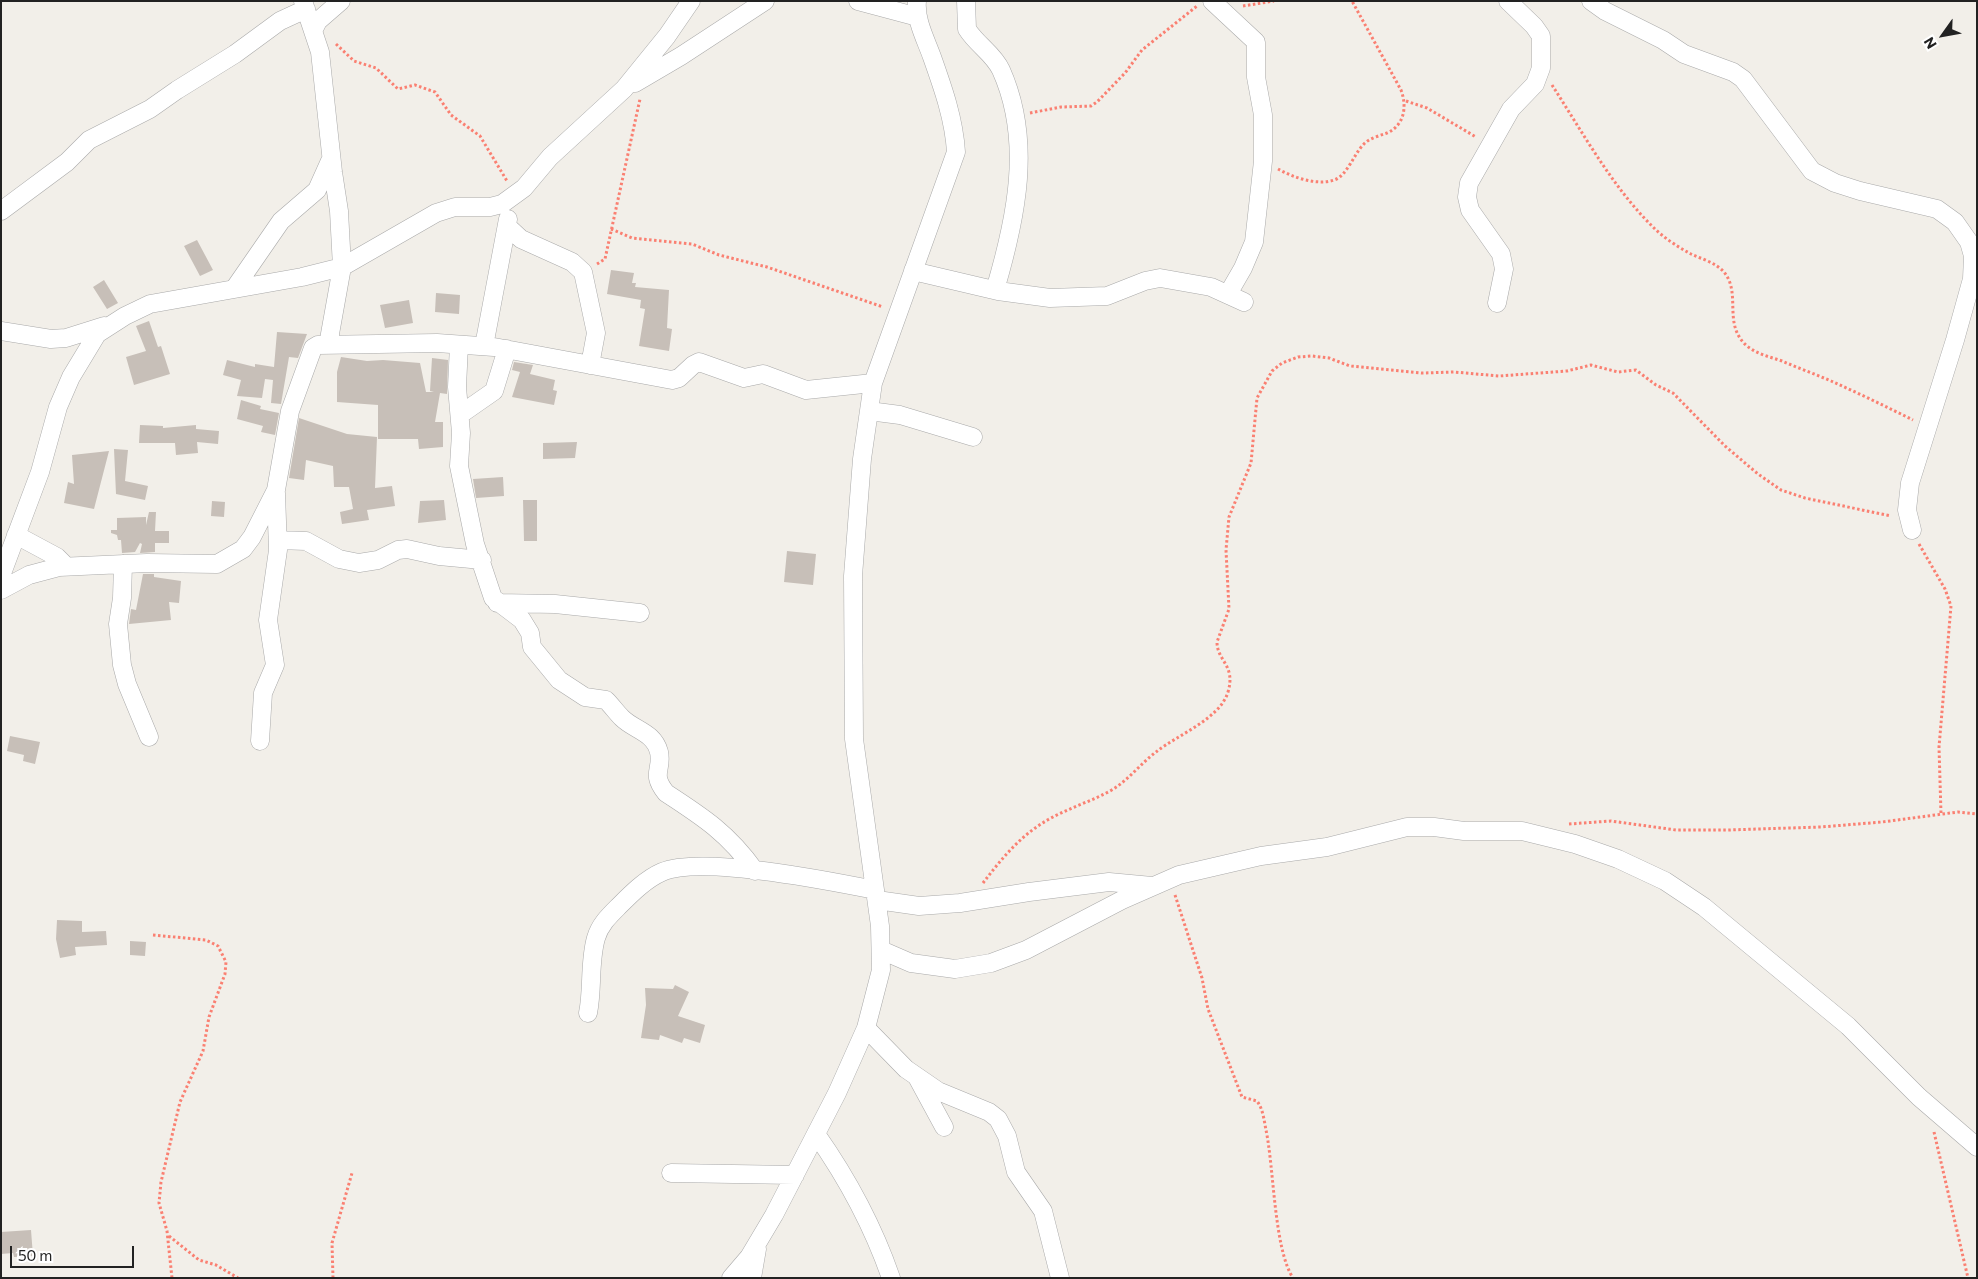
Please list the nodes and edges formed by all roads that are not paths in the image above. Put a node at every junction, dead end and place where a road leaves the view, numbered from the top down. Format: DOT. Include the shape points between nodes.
graph roads {
  1 [pos="341,1"];
  2 [pos="691,1"];
  3 [pos="765,1"];
  4 [pos="858,1"];
  5 [pos="966,1"];
  6 [pos="1508,1"];
  7 [pos="1591,1"];
  8 [pos="304,5"];
  9 [pos="1216,5"];
  10 [pos="917,9"];
  11 [pos="315,28"];
  12 [pos="624,89"];
  13 [pos="331,156"];
  14 [pos="515,195"];
  15 [pos="1,211"];
  16 [pos="507,226"];
  17 [pos="342,267"];
  18 [pos="913,271"];
  19 [pos="234,289"];
  20 [pos="995,290"];
  21 [pos="1228,294"];
  22 [pos="1244,302"];
  23 [pos="1497,303"];
  24 [pos="112,324"];
  25 [pos="1,331"];
  26 [pos="328,345"];
  27 [pos="459,345"];
  28 [pos="484,346"];
  29 [pos="507,350"];
  30 [pos="590,365"];
  31 [pos="873,383"];
  32 [pos="869,411"];
  33 [pos="461,414"];
  34 [pos="972,437"];
  35 [pos="276,490"];
  36 [pos="1912,527"];
  37 [pos="16,535"];
  38 [pos="278,540"];
  39 [pos="482,560"];
  40 [pos="123,564"];
  41 [pos="66,566"];
  42 [pos="1,576"];
  43 [pos="1,590"];
  44 [pos="497,603"];
  45 [pos="640,613"];
  46 [pos="149,737"];
  47 [pos="260,741"];
  48 [pos="755,871"];
  49 [pos="1153,887"];
  50 [pos="876,895"];
  51 [pos="881,950"];
  52 [pos="588,1013"];
  53 [pos="866,1028"];
  54 [pos="916,1076"];
  55 [pos="944,1127"];
  56 [pos="816,1134"];
  57 [pos="1977,1147"];
  58 [pos="671,1173"];
  59 [pos="794,1175"];
  60 [pos="758,1242"];
  61 [pos="731,1278"];
  62 [pos="752,1278"];
  63 [pos="891,1278"];
  64 [pos="1060,1278"];
  1 -- 11 [label="street" via="323,16"];
  2 -- 12 [label="street"];
  3 -- 12 [label="street"];
  4 -- 10 [label="street"];
  5 -- 20 [label="street" via="967,29 1001,69 1014,116 1018,149 1017,200"];
  6 -- 23 [label="street" via="1541,36 1542,68 1535,84 1511,109 1469,183 1467,197 1470,210 1501,254 1504,269"];
  7 -- 36 [label="street" via="1684,54 1733,72 1743,79 1812,171 1835,184 1937,209 1955,222 1969,242 1973,256 1972,279 1910,483 1907,510"];
  8 -- 11 [label="street"];
  8 -- 15 [label="street" via="150,109 89,140 67,162"];
  9 -- 21 [label="street" via="1256,42 1256,77 1263,115 1263,161 1254,242"];
  10 -- 18 [label="street" via="944,93 956,152"];
  11 -- 13 [label="street"];
  12 -- 14 [label="street" via="550,157"];
  13 -- 17 [label="street" via="339,211"];
  13 -- 19 [label="street" via="317,190 281,221"];
  14 -- 16 [label="street"];
  14 -- 17 [label="street" via="490,207 455,207 436,213"];
  16 -- 28 [label="street"];
  16 -- 30 [label="street" via="521,239 580,268 596,333"];
  17 -- 19 [label="street"];
  17 -- 26 [label="street"];
  18 -- 20 [label="street"];
  18 -- 31 [label="street"];
  19 -- 24 [label="street" via="150,304"];
  20 -- 21 [label="street" via="1050,298 1107,296 1145,280 1160,278 1211,287"];
  21 -- 22 [label="street"];
  24 -- 25 [label="street" via="66,338 36,338"];
  24 -- 37 [label="street" via="93,338 71,377"];
  26 -- 27 [label="street"];
  26 -- 35 [label="street" via="313,347 290,411"];
  27 -- 28 [label="street"];
  27 -- 33 [label="street" via="457,388"];
  28 -- 29 [label="street"];
  29 -- 30 [label="street"];
  29 -- 33 [label="street" via="494,391"];
  30 -- 31 [label="street" via="672,380 702,362 744,378 764,374 806,390"];
  31 -- 32 [label="street"];
  32 -- 34 [label="street" via="900,415"];
  32 -- 50 [label="street" via="852,576 852,662 854,739"];
  33 -- 39 [label="street" via="461,485"];
  35 -- 38 [label="street"];
  35 -- 40 [label="street" via="247,545 224,561 183,565"];
  37 -- 41 [label="street" via="57,557"];
  37 -- 42 [label="street"];
  38 -- 39 [label="street" via="306,542 339,559 359,564 407,548 439,556"];
  38 -- 47 [label="street" via="268,620 275,665 263,694"];
  39 -- 44 [label="street" via="486,580"];
  40 -- 41 [label="street"];
  40 -- 46 [label="street" via="118,624 122,665 126,684"];
  41 -- 43 [label="street" via="29,575"];
  44 -- 45 [label="street" via="555,604"];
  44 -- 48 [label="street" via="522,620 530,633 532,647 559,680 585,697 606,700 621,718 647,734 658,751 656,772 666,793 725,834"];
  48 -- 50 [label="street"];
  48 -- 52 [label="street" via="719,867 678,868 661,872 630,895 603,923 596,938"];
  49 -- 50 [label="street" via="1109,882 919,906"];
  49 -- 51 [label="street" via="1026,950 990,964 955,969 911,963"];
  49 -- 57 [label="street" via="1170,879 1261,856 1327,847 1407,828 1434,826 1464,831 1522,831 1575,844 1666,881 1704,907 1848,1026 1926,1103"];
  50 -- 51 [label="street"];
  51 -- 53 [label="street" via="881,970"];
  53 -- 54 [label="street" via="885,1050"];
  53 -- 56 [label="street"];
  54 -- 55 [label="street"];
  54 -- 64 [label="street" via="938,1091 989,1112 1002,1126 1016,1172 1043,1211"];
  56 -- 59 [label="street"];
  56 -- 63 [label="street" via="847,1182 873,1232"];
  58 -- 59 [label="street"];
  59 -- 60 [label="street"];
  60 -- 61 [label="street"];
  60 -- 62 [label="street"];
}
